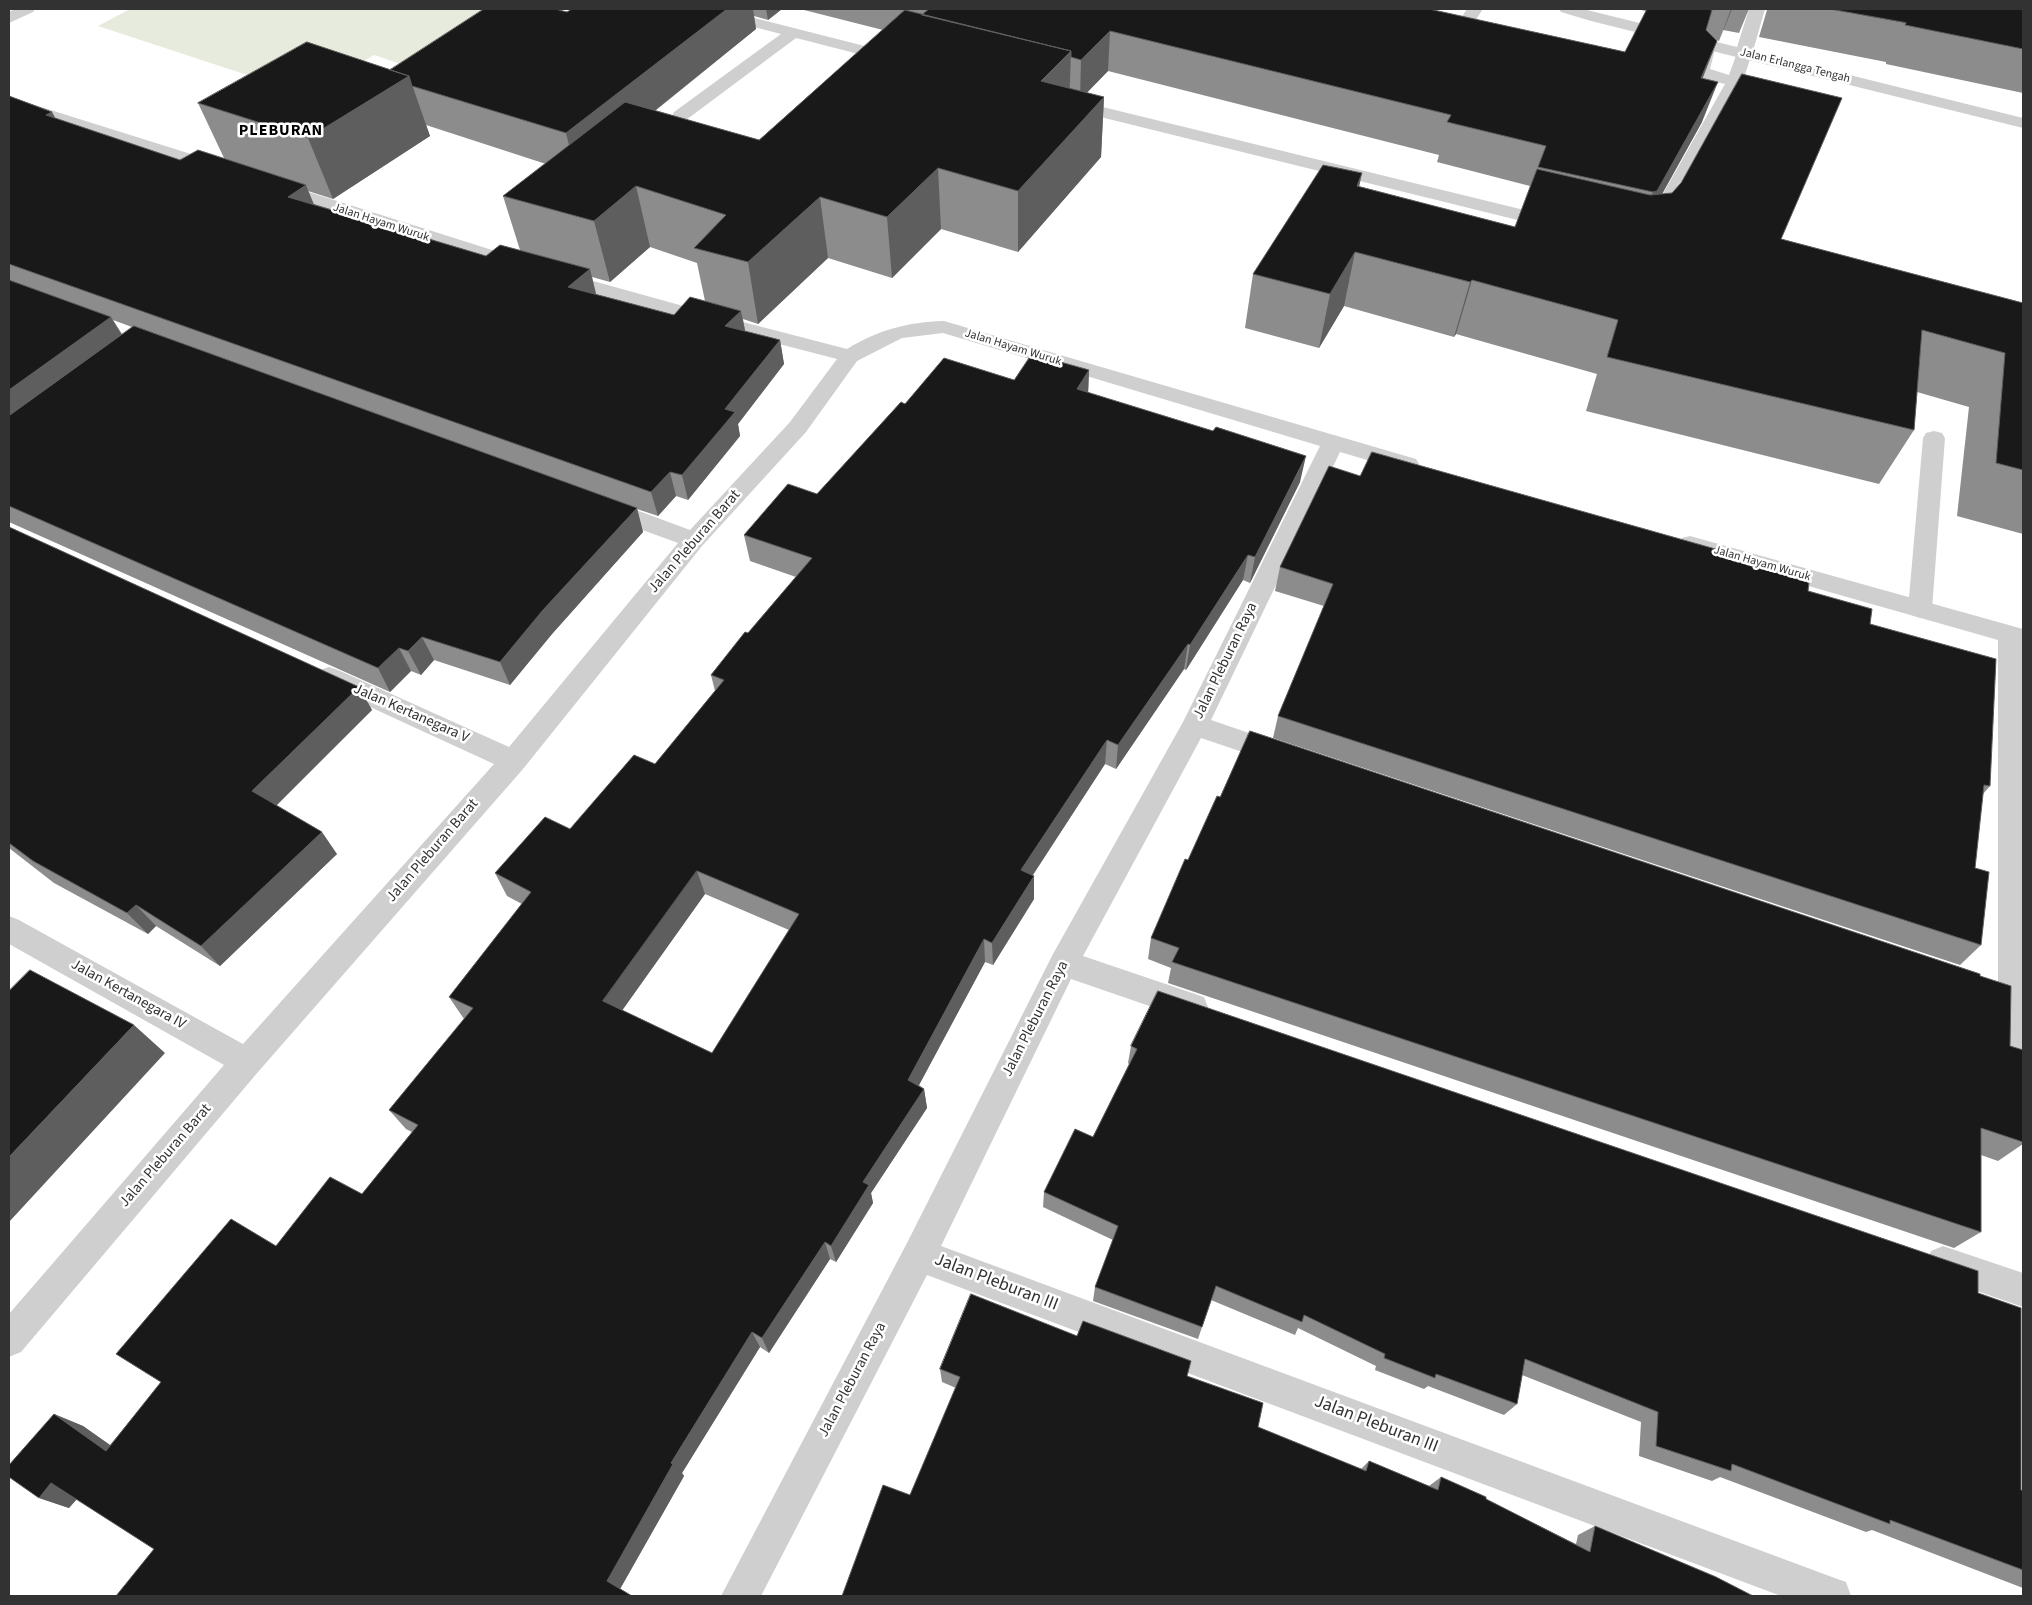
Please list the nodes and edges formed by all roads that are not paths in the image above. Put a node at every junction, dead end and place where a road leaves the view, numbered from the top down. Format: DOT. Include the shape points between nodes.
graph roads {
  1 [pos="26,9"];
  2 [pos="701,9"];
  3 [pos="1475,9"];
  4 [pos="1566,9"];
  5 [pos="1757,9"];
  6 [pos="9,18"];
  7 [pos="794,32"];
  8 [pos="1708,45"];
  9 [pos="1468,49"];
  10 [pos="1744,53"];
  11 [pos="908,62"];
  12 [pos="1735,81"];
  13 [pos="1052,99"];
  14 [pos="9,102"];
  15 [pos="680,116"];
  16 [pos="2023,123"];
  17 [pos="1572,227"];
  18 [pos="1649,236"];
  19 [pos="850,356"];
  20 [pos="1934,438"];
  21 [pos="1333,443"];
  22 [pos="1430,470"];
  23 [pos="582,499"];
  24 [pos="1670,538"];
  25 [pos="694,540"];
  26 [pos="1920,609"];
  27 [pos="2017,636"];
  28 [pos="306,666"];
  29 [pos="1195,725"];
  30 [pos="513,760"];
  31 [pos="1308,763"];
  32 [pos="9,929"];
  33 [pos="1064,963"];
  34 [pos="1986,988"];
  35 [pos="2013,998"];
  36 [pos="1224,1017"];
  37 [pos="247,1062"];
  38 [pos="2023,1073"];
  39 [pos="919,1255"];
  40 [pos="1920,1255"];
  41 [pos="2023,1290"];
  42 [pos="9,1340"];
  43 [pos="740,1596"];
  44 [pos="1832,1596"];
  1 -- 6 [label="street"];
  2 -- 7 [label="lane"];
  3 -- 9 [label="lane" via="1469,18"];
  4 -- 8 [label="street, Jalan Erlangga Tengah"];
  5 -- 10 [label="street"];
  7 -- 11 [label="lane"];
  7 -- 15 [label="lane"];
  8 -- 10 [label="street, Jalan Erlangga Tengah"];
  8 -- 12 [label="lane" via="1701,70 1707,75"];
  10 -- 12 [label="lane"];
  10 -- 16 [label="street, Jalan Erlangga Tengah"];
  12 -- 18 [label="lane"];
  13 -- 17 [label="lane"];
  14 -- 19 [label="street, Jalan Hayam Wuruk" via="432,240"];
  19 -- 21 [label="street, Jalan Hayam Wuruk" via="880,337 917,327 944,327"];
  19 -- 25 [label="street, Jalan Pleburan Barat" via="798,427"];
  20 -- 26 [label="lane"];
  21 -- 22 [label="street, Jalan Hayam Wuruk"];
  21 -- 29 [label="street, Jalan Pleburan Raya"];
  23 -- 25 [label="street"];
  24 -- 26 [label="street, Jalan Hayam Wuruk"];
  25 -- 30 [label="street, Jalan Pleburan Barat"];
  26 -- 27 [label="street, Jalan Hayam Wuruk"];
  27 -- 35 [label="street"];
  28 -- 30 [label="street, Jalan Kertanegara V"];
  29 -- 31 [label="street"];
  29 -- 33 [label="street, Jalan Pleburan Raya"];
  30 -- 37 [label="street, Jalan Pleburan Barat"];
  32 -- 37 [label="street, Jalan Kertanegara IV"];
  33 -- 36 [label="street"];
  33 -- 39 [label="street, Jalan Pleburan Raya"];
  34 -- 35 [label="street"];
  35 -- 38 [label="street"];
  37 -- 42 [label="street, Jalan Pleburan Barat"];
  39 -- 43 [label="street, Jalan Pleburan Raya"];
  39 -- 44 [label="street, Jalan Pleburan III"];
  40 -- 41 [label="street"];
}
